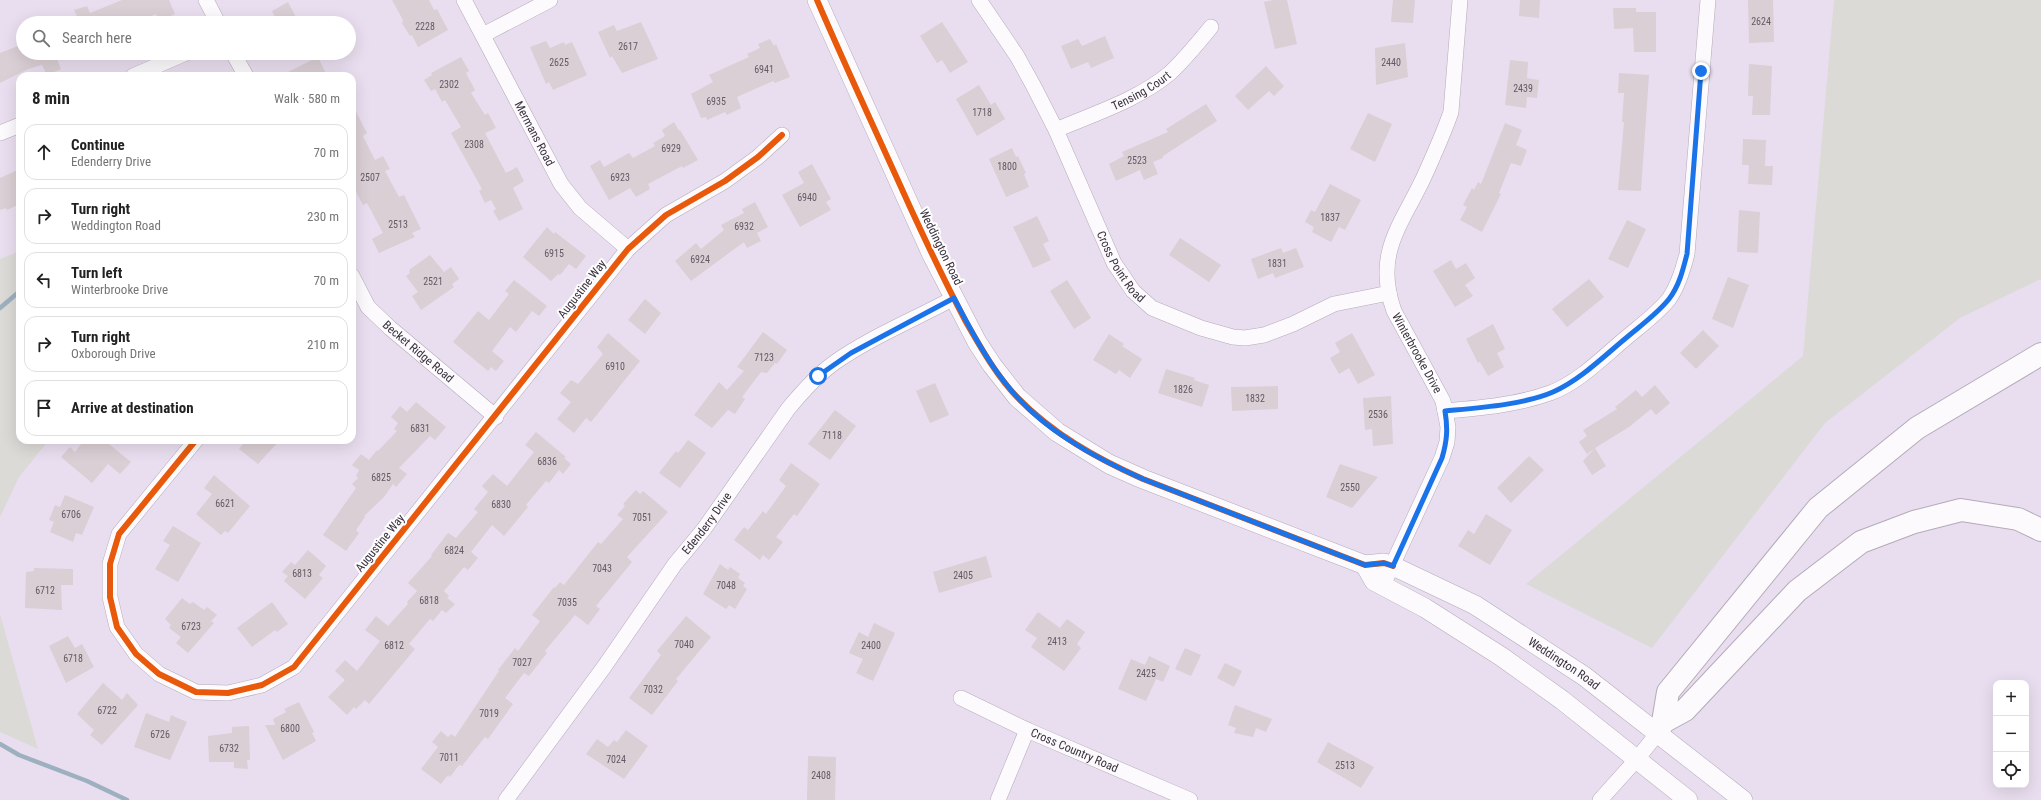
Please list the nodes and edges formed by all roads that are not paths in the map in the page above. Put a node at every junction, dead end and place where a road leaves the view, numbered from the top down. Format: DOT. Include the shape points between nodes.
graph roads {
  1 [pos="206,0"];
  2 [pos="464,0"];
  3 [pos="550,0"];
  4 [pos="817,0"];
  5 [pos="979,0"];
  6 [pos="1460,0"];
  7 [pos="1708,0"];
  8 [pos="214,16"];
  9 [pos="1211,28"];
  10 [pos="483,35"];
  11 [pos="170,60"];
  12 [pos="237,60"];
  13 [pos="142,72"];
  14 [pos="244,72"];
  15 [pos="16,127"];
  16 [pos="1056,130"];
  17 [pos="0,133"];
  18 [pos="782,135"];
  19 [pos="628,249"];
  20 [pos="356,284"];
  21 [pos="1389,293"];
  22 [pos="954,298"];
  23 [pos="2041,354"];
  24 [pos="1445,411"];
  25 [pos="496,417"];
  26 [pos="193,444"];
  27 [pos="2041,530"];
  28 [pos="1365,565"];
  29 [pos="1393,566"];
  30 [pos="1383,585"];
  31 [pos="961,698"];
  32 [pos="1660,728"];
  33 [pos="1027,730"];
  34 [pos="1637,759"];
  35 [pos="506,800"];
  36 [pos="998,800"];
  37 [pos="1190,800"];
  38 [pos="1600,800"];
  39 [pos="1688,800"];
  40 [pos="1743,800"];
  1 -- 8 [label="street"];
  2 -- 10 [label="street, Mermans Road"];
  3 -- 10 [label="street"];
  4 -- 22 [label="main road, Weddington Road" via="932,255"];
  5 -- 16 [label="street, Cross Point Road" via="1017,56"];
  6 -- 21 [label="street, Winterbrooke Drive" via="1451,112 1422,180 1394,234 1387,266"];
  7 -- 24 [label="street" via="1687,254 1684,268 1673,292 1660,310 1563,387 1538,397 1486,407"];
  9 -- 16 [label="street, Tensing Court" via="1170,73 1151,87"];
  10 -- 19 [label="street, Mermans Road" via="561,184 580,208"];
  11 -- 13 [label="street"];
  12 -- 14 [label="street"];
  15 -- 17 [label="street"];
  16 -- 21 [label="street, Cross Point Road" via="1123,279 1142,300 1166,314 1221,335 1244,338 1271,332 1334,304"];
  18 -- 19 [label="street, Augustine Way" via="758,157 725,181 666,215"];
  19 -- 25 [label="street, Augustine Way"];
  20 -- 25 [label="street, Becket Ridge Road" via="368,307 390,328"];
  21 -- 24 [label="street, Winterbrooke Drive" via="1394,311 1441,395"];
  22 -- 28 [label="main road, Weddington Road" via="977,342 1010,389 1057,432 1081,448 1143,479"];
  22 -- 35 [label="street, Edenderry Drive" via="851,353 818,376 802,392"];
  23 -- 32 [label="highway" via="1917,428 1818,508 1668,692"];
  24 -- 29 [label="street, Winterbrooke Drive" via="1448,427 1442,458"];
  25 -- 26 [label="street, Augustine Way" via="294,667 262,684 228,693 196,692 159,674 136,654 117,627 110,597 110,564 119,534"];
  27 -- 32 [label="highway" via="2018,519 1961,510 1914,522 1861,542 1798,591 1685,710"];
  28 -- 29 [label="main road, Weddington Road" via="1384,563"];
  28 -- 30 [label="main road" via="1374,581"];
  29 -- 30 [label="street, Winterbrooke Drive"];
  29 -- 32 [label="main road, Weddington Road" via="1475,605"];
  30 -- 34 [label="main road" via="1425,608 1502,657"];
  31 -- 33 [label="street, Cross Country Road"];
  32 -- 34 [label="street"];
  32 -- 40 [label="main road, Weddington Road"];
  33 -- 36 [label="street"];
  33 -- 37 [label="street, Cross Country Road"];
  34 -- 38 [label="street"];
  34 -- 39 [label="main road"];
}
